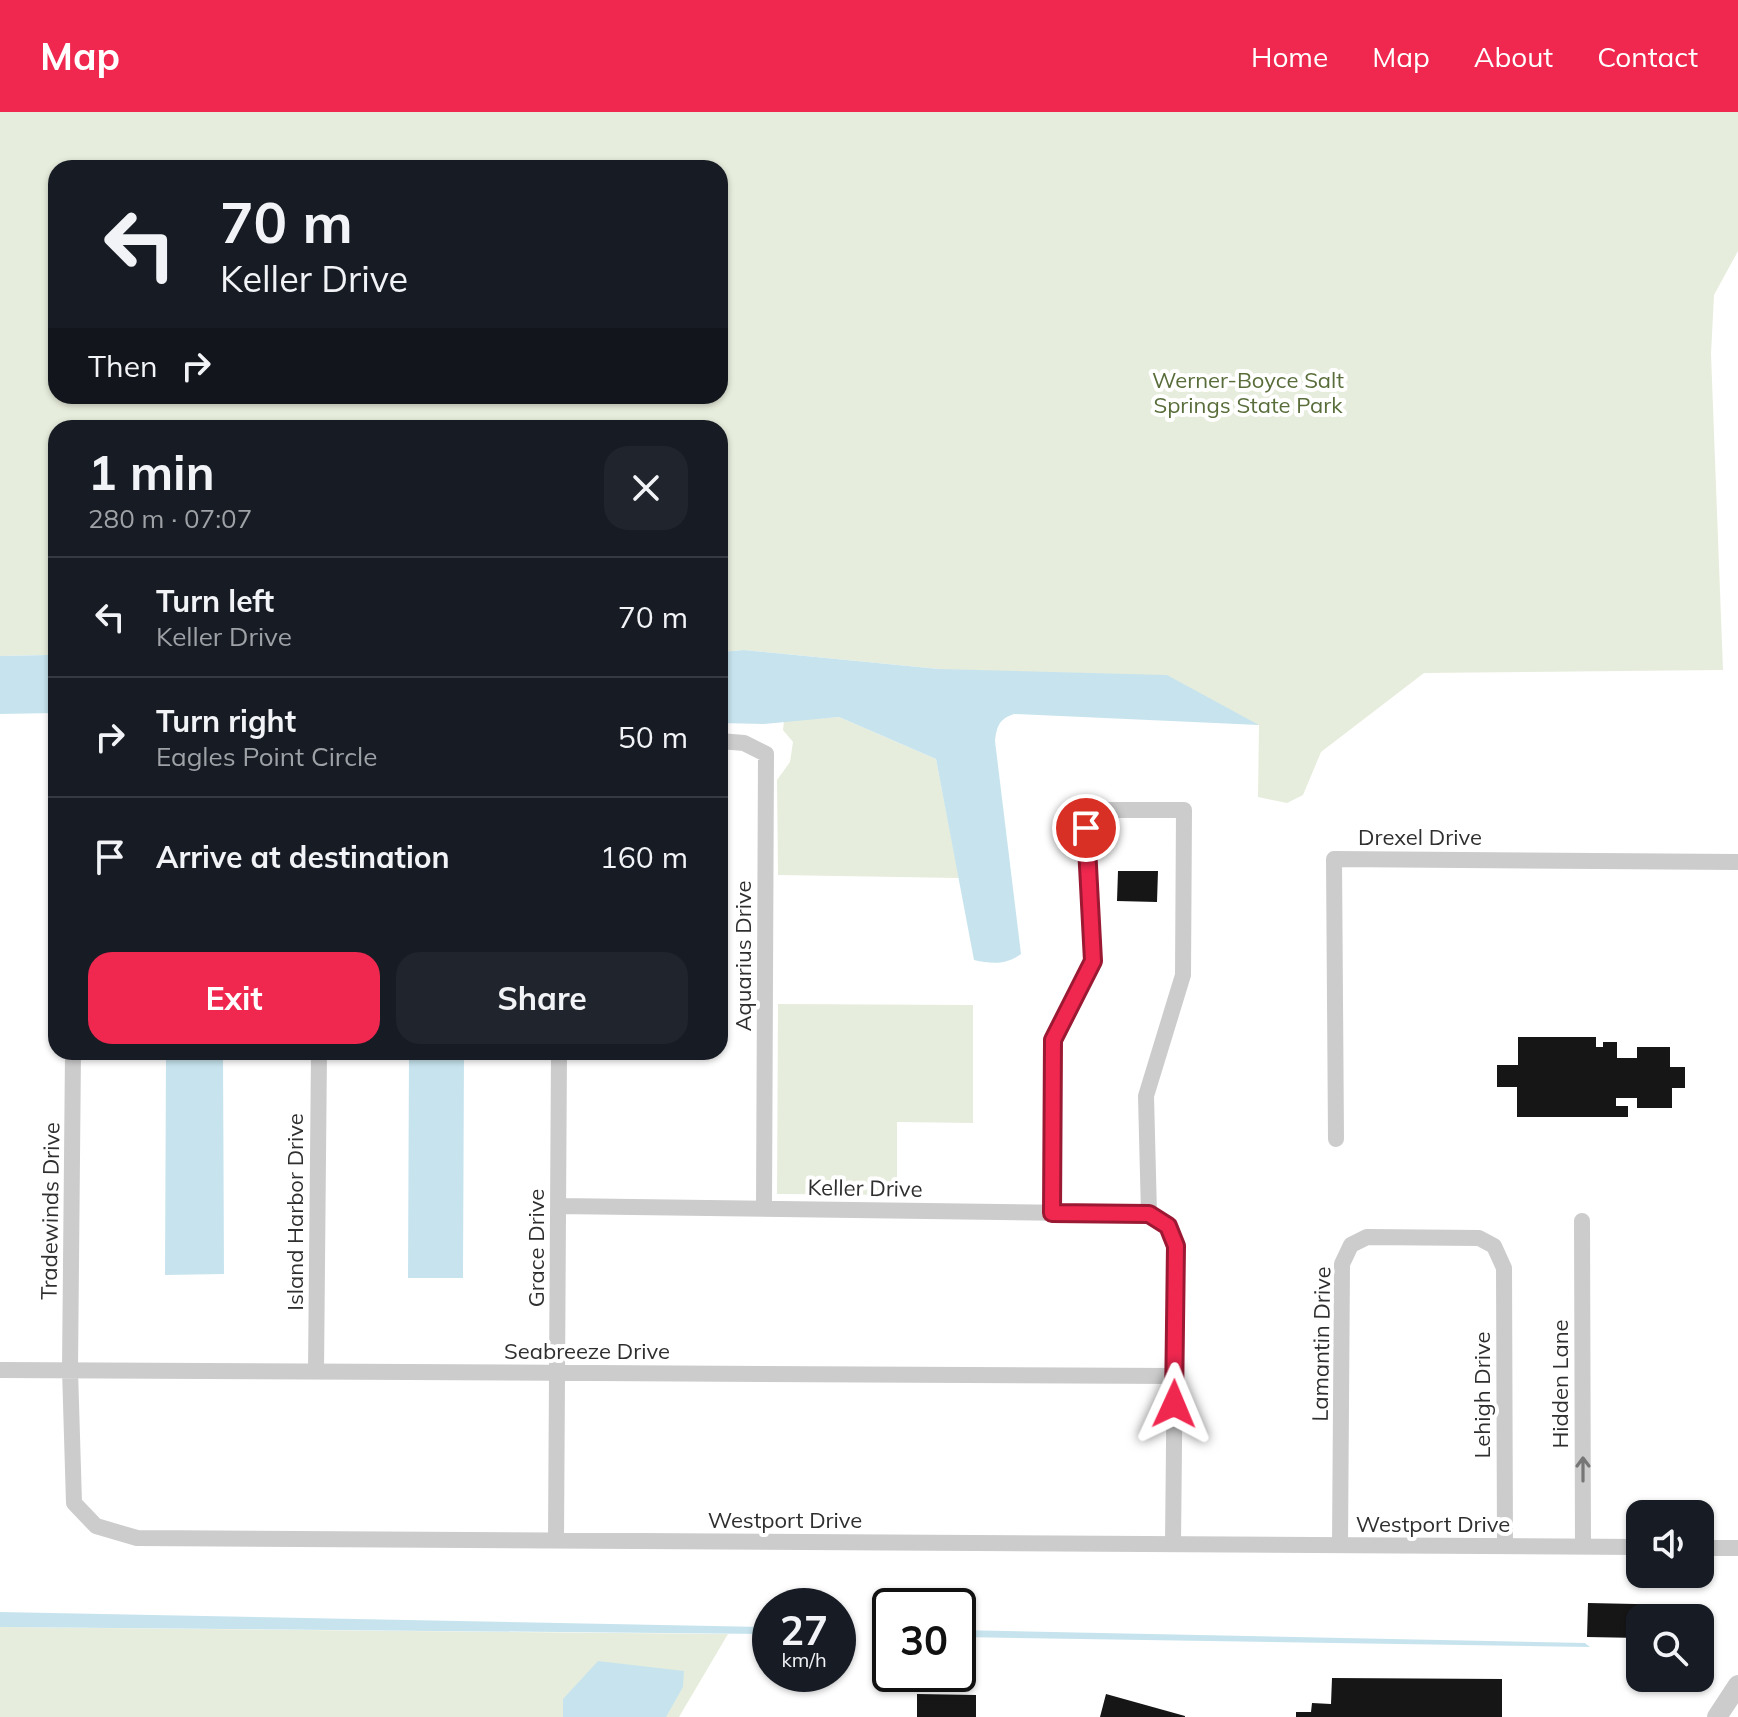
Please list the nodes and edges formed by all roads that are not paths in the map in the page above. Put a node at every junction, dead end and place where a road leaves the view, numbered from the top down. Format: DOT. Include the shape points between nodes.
graph roads {
  1 [pos="728,742"];
  2 [pos="1738,862"];
  3 [pos="73,1060"];
  4 [pos="319,1060"];
  5 [pos="559,1060"];
  6 [pos="1336,1139"];
  7 [pos="558,1206"];
  8 [pos="764,1208"];
  9 [pos="1052,1213"];
  10 [pos="1149,1214"];
  11 [pos="1582,1221"];
  12 [pos="1494,1246"];
  13 [pos="0,1370"];
  14 [pos="70,1370"];
  15 [pos="316,1371"];
  16 [pos="557,1373"];
  17 [pos="1174,1376"];
  18 [pos="556,1540"];
  19 [pos="1173,1544"];
  20 [pos="1340,1545"];
  21 [pos="1505,1546"];
  22 [pos="1583,1547"];
  23 [pos="1626,1547"];
  24 [pos="1714,1548"];
  25 [pos="1738,1548"];
  26 [pos="1738,1685"];
  27 [pos="1717,1717"];
  1 -- 8 [label="street, Aquarius Drive" via="766,754"];
  2 -- 6 [label="street, Drexel Drive" via="1334,859"];
  3 -- 14 [label="street, Tradewinds Drive"];
  4 -- 15 [label="street, Island Harbor Drive"];
  5 -- 7 [label="street, Grace Drive"];
  7 -- 8 [label="street, Keller Drive"];
  7 -- 16 [label="street, Grace Drive"];
  8 -- 9 [label="street, Keller Drive"];
  9 -- 10 [label="street, Keller Drive"];
  9 -- 10 [label="street" via="1053,1040 1093,961 1086,828 1107,810 1184,810 1183,975 1146,1096"];
  10 -- 17 [label="street" via="1168,1226 1176,1246"];
  22 -- 11 [label="street, Hidden Lane, one-way"];
  12 -- 20 [label="street, Lamantin Drive" via="1479,1238 1367,1237 1351,1245 1342,1264"];
  12 -- 21 [label="street, Lehigh Drive" via="1504,1268"];
  13 -- 14 [label="street, Seabreeze Drive"];
  14 -- 15 [label="street, Seabreeze Drive"];
  14 -- 18 [label="street, Westport Drive" via="74,1503 96,1526 137,1538"];
  15 -- 16 [label="street, Seabreeze Drive"];
  16 -- 17 [label="street, Seabreeze Drive"];
  16 -- 18 [label="street, Grace Drive"];
  17 -- 19 [label="street"];
  18 -- 19 [label="street, Westport Drive"];
  19 -- 20 [label="street, Westport Drive"];
  20 -- 21 [label="street, Westport Drive"];
  21 -- 22 [label="street, Westport Drive"];
  22 -- 23 [label="street, Westport Drive"];
  24 -- 25 [label="street"];
  26 -- 27 [label="street"];
}
